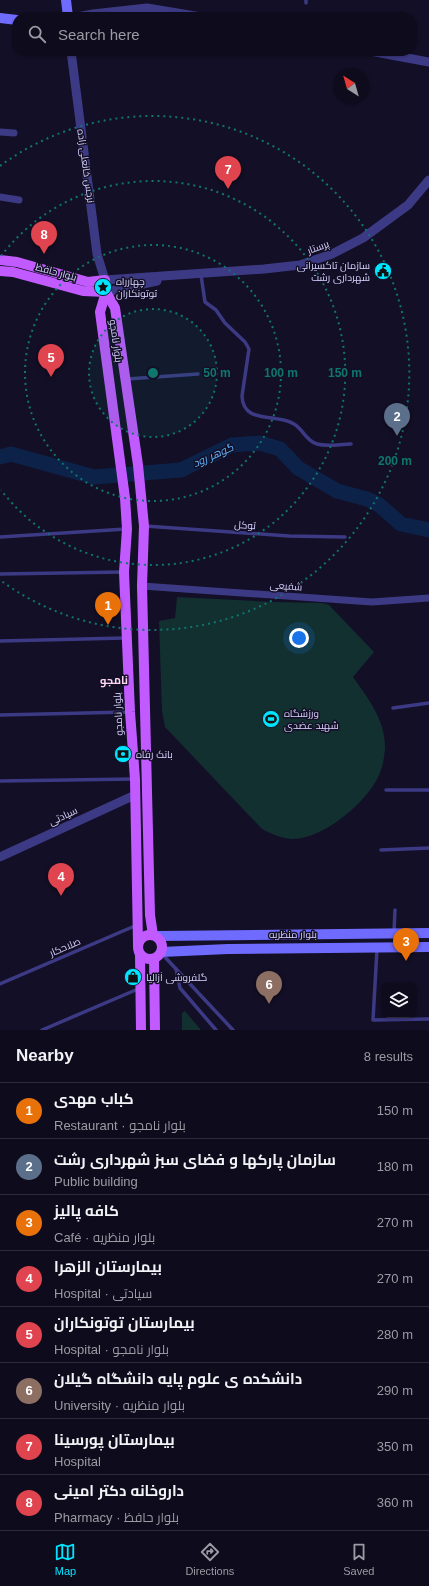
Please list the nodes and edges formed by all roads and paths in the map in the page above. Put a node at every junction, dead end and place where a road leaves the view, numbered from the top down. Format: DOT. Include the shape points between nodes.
graph roads {
  1 [pos="66,0"];
  2 [pos="67,12"];
  3 [pos="111,12"];
  4 [pos="171,12"];
  5 [pos="0,18"];
  6 [pos="12,19"];
  7 [pos="72,56"];
  8 [pos="397,56"];
  9 [pos="429,62"];
  10 [pos="0,132"];
  11 [pos="14,133"];
  12 [pos="429,180"];
  13 [pos="0,198"];
  14 [pos="19,200"];
  15 [pos="0,260"];
  16 [pos="0,271"];
  17 [pos="190,274"];
  18 [pos="201,274"];
  19 [pos="105,280"];
  20 [pos="106,292"];
  21 [pos="198,374"];
  22 [pos="126,379"];
  23 [pos="351,444"];
  24 [pos="138,464"];
  25 [pos="121,465"];
  26 [pos="144,526"];
  27 [pos="127,529"];
  28 [pos="0,537"];
  29 [pos="345,537"];
  30 [pos="124,572"];
  31 [pos="0,574"];
  32 [pos="142,586"];
  33 [pos="429,598"];
  34 [pos="127,638"];
  35 [pos="0,641"];
  36 [pos="429,704"];
  37 [pos="393,708"];
  38 [pos="130,712"];
  39 [pos="0,715"];
  40 [pos="135,779"];
  41 [pos="0,781"];
  42 [pos="386,790"];
  43 [pos="429,790"];
  44 [pos="135,795"];
  45 [pos="429,848"];
  46 [pos="381,850"];
  47 [pos="0,857"];
  48 [pos="136,870"];
  49 [pos="149,870"];
  50 [pos="395,910"];
  51 [pos="137,925"];
  52 [pos="394,933"];
  53 [pos="429,933"];
  54 [pos="228,934"];
  55 [pos="155,935"];
  56 [pos="429,947"];
  57 [pos="377,948"];
  58 [pos="139,949"];
  59 [pos="228,949"];
  60 [pos="157,956"];
  61 [pos="176,968"];
  62 [pos="0,984"];
  63 [pos="141,988"];
  64 [pos="141,1017"];
  65 [pos="154,1017"];
  66 [pos="429,1019"];
  67 [pos="42,1030"];
  68 [pos="141,1030"];
  69 [pos="155,1030"];
  70 [pos="216,1030"];
  71 [pos="233,1030"];
  1 -- 2 [label="main road"];
  3 -- 4 [label="street" via="147,8"];
  5 -- 6 [label="main road"];
  7 -- 19 [label="street, نرجس خانعلی زاده" via="97,254"];
  8 -- 9 [label="street"];
  10 -- 11 [label="street"];
  12 -- 18 [label="street, پرستار" via="408,205 363,238 332,254 300,265"];
  13 -- 14 [label="street"];
  15 -- 19 [label="main road, بلوار حافظ" via="17,262 88,282"];
  16 -- 20 [label="main road, بلوار حافظ" via="13,272 83,291"];
  17 -- 18 [label="street, پرستار"];
  17 -- 19 [label="street, پرستار"];
  17 -- 20 [label="street, پرستار"];
  18 -- 23 [label="lane" via="205,302 219,313 249,349 242,396 246,410 253,415 293,423 314,443"];
  19 -- 20 [label="main road"];
  20 -- 22 [label="main road, بلوار نامجو" via="115,308"];
  20 -- 25 [label="main road, بلوار نامجو" via="100,312"];
  21 -- 22 [label="lane"];
  22 -- 24 [label="main road, بلوار نامجو"];
  24 -- 25 [label="main road"];
  24 -- 26 [label="main road, بلوار نامجو"];
  25 -- 27 [label="main road, بلوار نامجو"];
  26 -- 29 [label="lane, توکل" via="289,536"];
  26 -- 32 [label="main road, بلوار نامجو"];
  27 -- 28 [label="lane"];
  27 -- 30 [label="main road, بلوار نامجو"];
  30 -- 31 [label="lane"];
  30 -- 34 [label="main road, بلوار نامجو"];
  32 -- 33 [label="street, شفیعی" via="372,602"];
  32 -- 49 [label="main road, بلوار نامجو"];
  34 -- 35 [label="lane"];
  34 -- 38 [label="main road, بلوار نامجو"];
  36 -- 37 [label="lane"];
  38 -- 39 [label="lane"];
  38 -- 40 [label="main road, بلوار نامجو"];
  40 -- 41 [label="lane"];
  40 -- 44 [label="main road, بلوار نامجو"];
  42 -- 43 [label="lane"];
  44 -- 47 [label="street, سیادتی"];
  44 -- 48 [label="main road, بلوار نامجو"];
  45 -- 46 [label="lane"];
  48 -- 49 [label="main road"];
  48 -- 51 [label="main road, بلوار نامجو"];
  49 -- 55 [label="main road, بلوار نامجو" via="150,915"];
  50 -- 52 [label="lane"];
  51 -- 58 [label="main road, بلوار نامجو"];
  51 -- 62 [label="lane, صلاحکار"];
  52 -- 53 [label="main road, بلوار منظریه"];
  52 -- 54 [label="main road, بلوار منظریه"];
  54 -- 55 [label="main road, بلوار منظریه"];
  54 -- 59 [label="main road"];
  55 -- 58 [label="main road" via="144,936"];
  55 -- 60 [label="main road" via="162,943"];
  56 -- 57 [label="main road, بلوار منظریه"];
  57 -- 59 [label="main road, بلوار منظریه"];
  57 -- 66 [label="lane" via="373,1020"];
  58 -- 60 [label="main road" via="147,959"];
  58 -- 63 [label="main road, بلوار نامجو"];
  59 -- 60 [label="main road, بلوار منظریه"];
  60 -- 61 [label="lane"];
  60 -- 65 [label="main road"];
  61 -- 70 [label="lane" via="180,988"];
  61 -- 71 [label="lane"];
  63 -- 64 [label="main road, بلوار نامجو"];
  63 -- 67 [label="lane"];
  64 -- 65 [label="main road"];
  64 -- 68 [label="main road, بلوار نامجو"];
  65 -- 69 [label="main road"];
}
